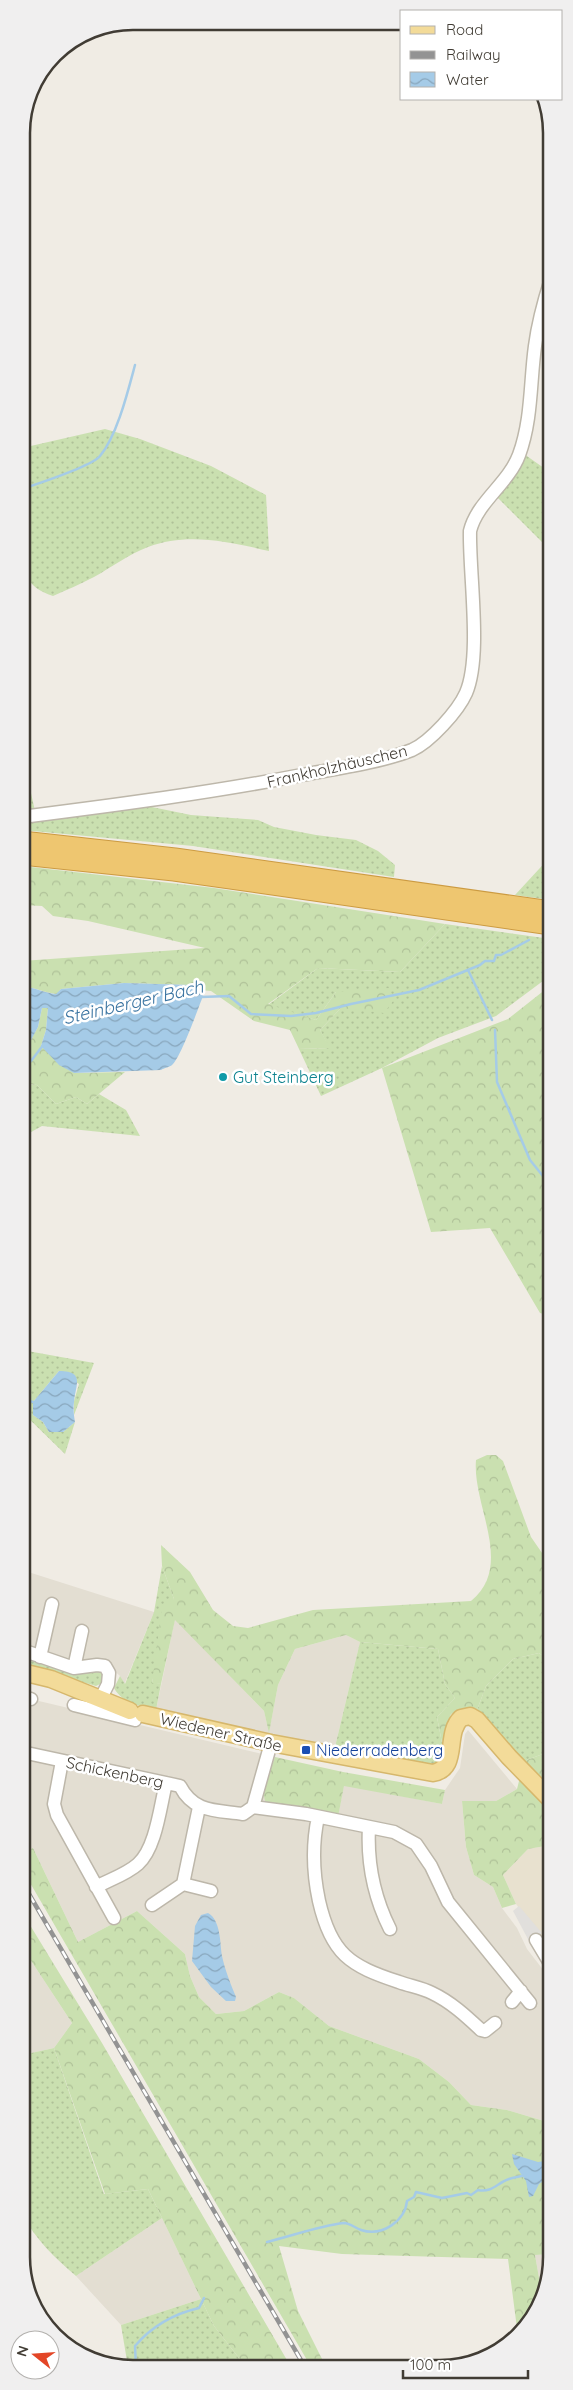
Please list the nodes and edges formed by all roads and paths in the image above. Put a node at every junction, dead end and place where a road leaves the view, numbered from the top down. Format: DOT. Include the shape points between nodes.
graph roads {
  1 [pos="543,307"];
  2 [pos="30,816"];
  3 [pos="30,843"];
  4 [pos="30,855"];
  5 [pos="96,856"];
  6 [pos="372,893"];
  7 [pos="543,910"];
  8 [pos="543,924"];
  9 [pos="52,1604"];
  10 [pos="82,1631"];
  11 [pos="30,1653"];
  12 [pos="40,1657"];
  13 [pos="74,1668"];
  14 [pos="30,1674"];
  15 [pos="100,1700"];
  16 [pos="74,1705"];
  17 [pos="133,1716"];
  18 [pos="271,1743"];
  19 [pos="30,1754"];
  20 [pos="62,1761"];
  21 [pos="166,1783"];
  22 [pos="543,1792"];
  23 [pos="199,1807"];
  24 [pos="253,1807"];
  25 [pos="318,1817"];
  26 [pos="369,1827"];
  27 [pos="183,1884"];
  28 [pos="96,1887"];
  29 [pos="210,1891"];
  30 [pos="152,1905"];
  31 [pos="114,1918"];
  32 [pos="390,1929"];
  33 [pos="536,1940"];
  34 [pos="543,1952"];
  35 [pos="520,1991"];
  36 [pos="512,2002"];
  37 [pos="530,2003"];
  38 [pos="495,2024"];
  1 -- 2 [label="street, Frankholzhäuschen" via="538,325 530,412 519,456 509,474 476,515 470,531 473,651 469,685 460,704 433,734 414,749 334,769 204,793"];
  3 -- 5 [label="highway"];
  4 -- 5 [label="highway"];
  5 -- 6 [label="highway" via="183,873"];
  6 -- 7 [label="highway"];
  6 -- 8 [label="highway"];
  9 -- 12 [label="street"];
  10 -- 13 [label="street"];
  11 -- 12 [label="street"];
  12 -- 13 [label="street"];
  13 -- 15 [label="street" via="105,1666 109,1673 108,1684"];
  14 -- 15 [label="main road, Wiedener Straße" via="51,1679"];
  15 -- 17 [label="main road, Wiedener Straße"];
  16 -- 17 [label="street"];
  17 -- 18 [label="main road, Wiedener Straße"];
  18 -- 22 [label="main road, Wiedener Straße" via="433,1774 446,1768 454,1728 461,1718 470,1716"];
  18 -- 24 [label="street"];
  19 -- 20 [label="street, Schickenberg"];
  20 -- 21 [label="street, Schickenberg"];
  20 -- 28 [label="street" via="54,1804"];
  21 -- 23 [label="street, Schickenberg" via="180,1786 186,1798"];
  21 -- 28 [label="street" via="151,1844 144,1857 137,1865"];
  23 -- 24 [label="street" via="243,1814"];
  23 -- 27 [label="street"];
  24 -- 25 [label="street"];
  25 -- 26 [label="street"];
  25 -- 38 [label="street" via="315,1880 328,1934 339,1950 365,1970 431,1992 462,2012 481,2030"];
  26 -- 32 [label="street" via="372,1877 379,1906"];
  26 -- 35 [label="street" via="394,1832 416,1844 431,1866 448,1902"];
  27 -- 29 [label="street"];
  27 -- 30 [label="street"];
  28 -- 31 [label="street"];
  33 -- 34 [label="street"];
  35 -- 36 [label="street"];
  35 -- 37 [label="street"];
}
